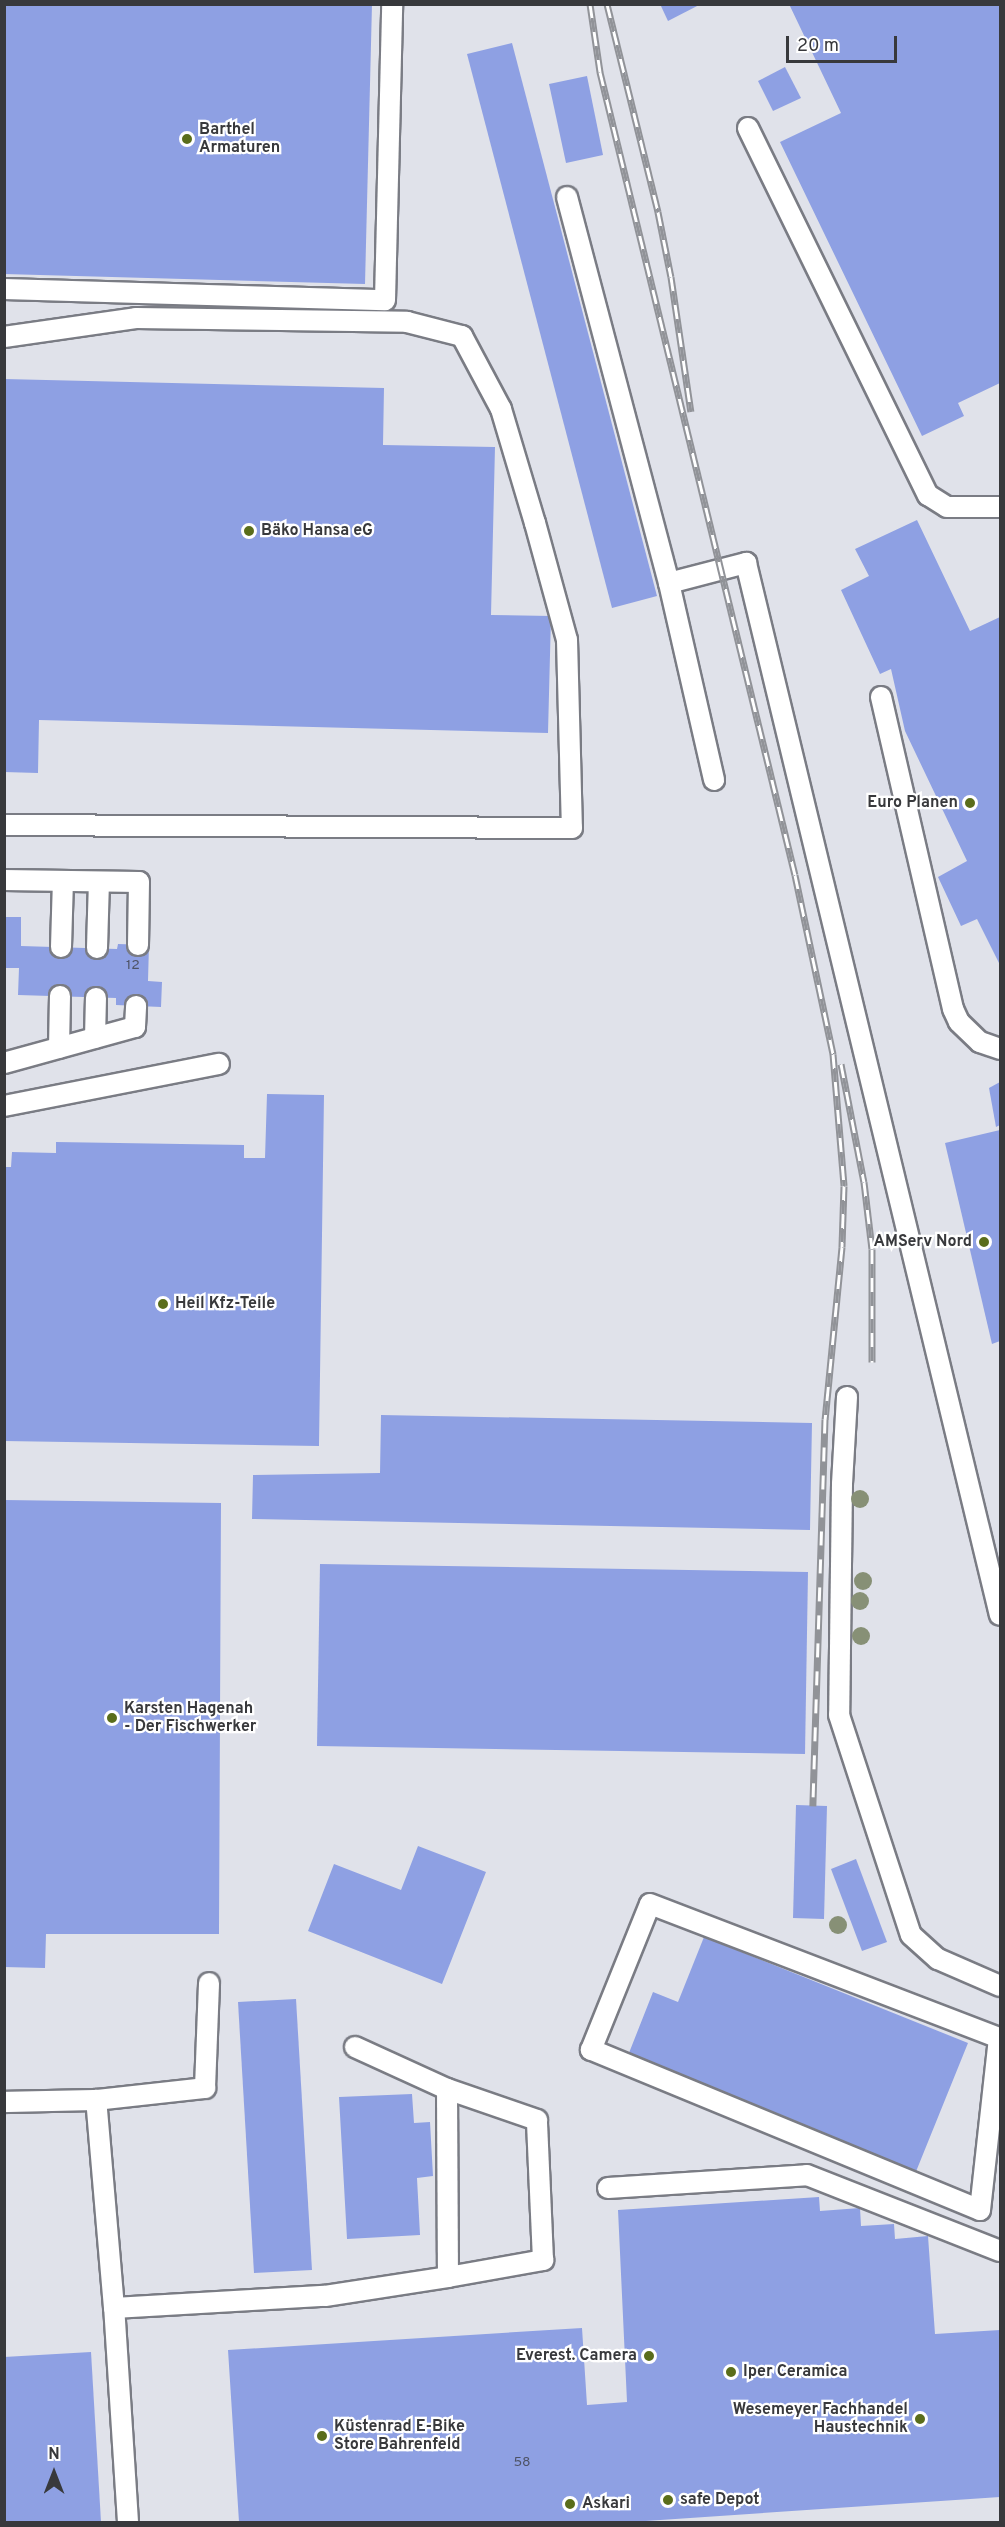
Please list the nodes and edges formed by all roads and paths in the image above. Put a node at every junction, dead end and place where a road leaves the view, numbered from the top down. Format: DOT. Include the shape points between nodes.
graph roads {
  1 [pos="392,4"];
  2 [pos="748,128"];
  3 [pos="567,197"];
  4 [pos="4,289"];
  5 [pos="4,337"];
  6 [pos="1000,507"];
  7 [pos="669,583"];
  8 [pos="881,697"];
  9 [pos="714,780"];
  10 [pos="4,825"];
  11 [pos="4,880"];
  12 [pos="63,881"];
  13 [pos="99,882"];
  14 [pos="138,945"];
  15 [pos="61,947"];
  16 [pos="97,948"];
  17 [pos="60,996"];
  18 [pos="96,998"];
  19 [pos="136,1006"];
  20 [pos="95,1038"];
  21 [pos="59,1048"];
  22 [pos="1000,1049"];
  23 [pos="4,1063"];
  24 [pos="219,1064"];
  25 [pos="4,1106"];
  26 [pos="847,1397"];
  27 [pos="1000,1615"];
  28 [pos="209,1983"];
  29 [pos="1000,1986"];
  30 [pos="1000,2038"];
  31 [pos="355,2047"];
  32 [pos="447,2089"];
  33 [pos="96,2100"];
  34 [pos="4,2102"];
  35 [pos="608,2188"];
  36 [pos="1000,2251"];
  37 [pos="448,2277"];
  38 [pos="114,2308"];
  39 [pos="128,2523"];
  1 -- 4 [label="lane" via="386,300"];
  2 -- 6 [label="lane" via="928,495 947,507"];
  3 -- 7 [label="lane"];
  5 -- 10 [label="lane" via="136,318 407,322 462,336 501,409 567,640 572,828"];
  7 -- 9 [label="lane"];
  7 -- 27 [label="lane" via="746,563"];
  8 -- 22 [label="lane" via="953,1009 959,1022 980,1042"];
  11 -- 12 [label="lane"];
  12 -- 13 [label="lane"];
  12 -- 15 [label="lane"];
  13 -- 14 [label="lane" via="139,882"];
  13 -- 16 [label="lane"];
  17 -- 21 [label="lane"];
  18 -- 20 [label="lane"];
  19 -- 20 [label="lane" via="135,1027"];
  20 -- 21 [label="lane"];
  21 -- 23 [label="lane"];
  24 -- 25 [label="lane"];
  26 -- 29 [label="lane" via="839,1715 911,1935 938,1959"];
  28 -- 33 [label="lane" via="205,2088"];
  30 -- 30 [label="lane" via="650,1904 591,2050 980,2210"];
  31 -- 32 [label="lane"];
  32 -- 37 [label="lane"];
  32 -- 37 [label="lane" via="537,2120 543,2260"];
  33 -- 34 [label="lane"];
  33 -- 38 [label="lane"];
  35 -- 36 [label="lane" via="807,2175"];
  37 -- 38 [label="lane" via="325,2296"];
  38 -- 39 [label="lane"];
}
